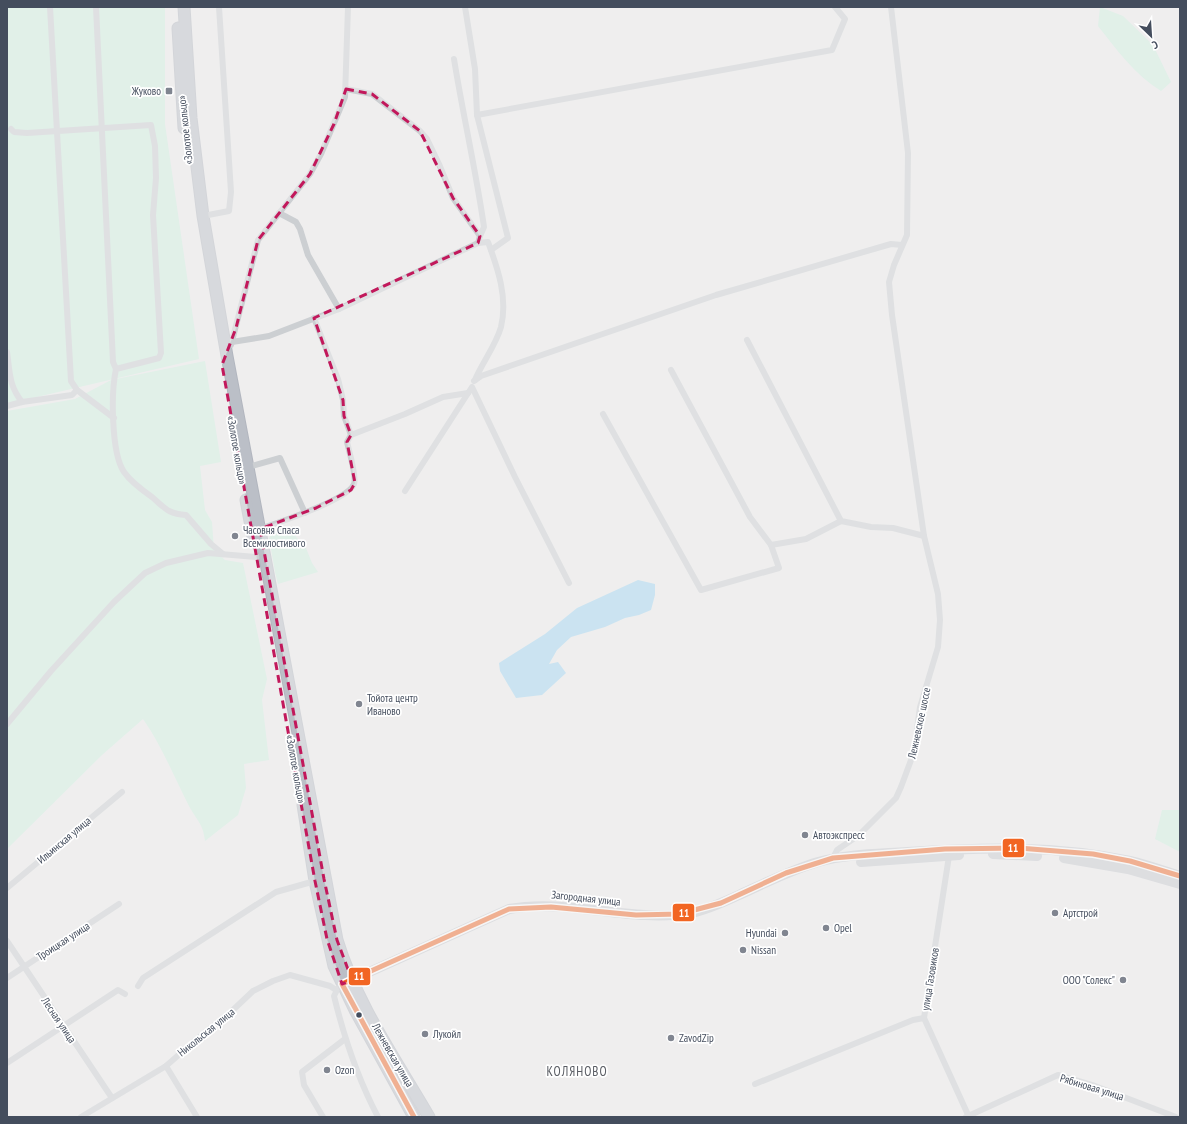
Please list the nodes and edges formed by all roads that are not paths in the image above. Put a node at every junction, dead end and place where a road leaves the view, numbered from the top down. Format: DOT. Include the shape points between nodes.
graph roads {
  1 [pos="50,7"];
  2 [pos="96,7"];
  3 [pos="177,7"];
  4 [pos="184,7"];
  5 [pos="219,7"];
  6 [pos="348,7"];
  7 [pos="465,7"];
  8 [pos="836,7"];
  9 [pos="891,7"];
  10 [pos="454,59"];
  11 [pos="346,89"];
  12 [pos="477,115"];
  13 [pos="102,128"];
  14 [pos="11,129"];
  15 [pos="58,130"];
  16 [pos="279,213"];
  17 [pos="203,216"];
  18 [pos="480,236"];
  19 [pos="478,243"];
  20 [pos="902,245"];
  21 [pos="491,250"];
  22 [pos="339,309"];
  23 [pos="314,318"];
  24 [pos="747,340"];
  25 [pos="232,342"];
  26 [pos="7,352"];
  27 [pos="225,360"];
  28 [pos="116,369"];
  29 [pos="671,370"];
  30 [pos="473,384"];
  31 [pos="77,390"];
  32 [pos="468,393"];
  33 [pos="22,402"];
  34 [pos="7,406"];
  35 [pos="603,414"];
  36 [pos="114,418"];
  37 [pos="351,435"];
  38 [pos="248,467"];
  39 [pos="405,491"];
  40 [pos="305,513"];
  41 [pos="841,521"];
  42 [pos="260,529"];
  43 [pos="924,536"];
  44 [pos="770,545"];
  45 [pos="224,554"];
  46 [pos="257,557"];
  47 [pos="569,583"];
  48 [pos="7,724"];
  49 [pos="122,792"];
  50 [pos="949,856"];
  51 [pos="833,862"];
  52 [pos="1180,876"];
  53 [pos="319,884"];
  54 [pos="1180,884"];
  55 [pos="7,888"];
  56 [pos="119,904"];
  57 [pos="7,941"];
  58 [pos="24,967"];
  59 [pos="7,978"];
  60 [pos="138,986"];
  61 [pos="346,986"];
  62 [pos="125,994"];
  63 [pos="924,1018"];
  64 [pos="63,1026"];
  65 [pos="345,1039"];
  66 [pos="7,1063"];
  67 [pos="166,1066"];
  68 [pos="755,1084"];
  69 [pos="112,1098"];
  70 [pos="968,1116"];
  71 [pos="81,1117"];
  72 [pos="197,1117"];
  73 [pos="323,1117"];
  74 [pos="378,1117"];
  75 [pos="414,1117"];
  76 [pos="428,1117"];
  77 [pos="1176,1117"];
  1 -- 15 [label="street"];
  2 -- 13 [label="street"];
  3 -- 27 [label="highway, «Золотое кольцо»" via="183,111 193,197"];
  4 -- 17 [label="highway, «Золотое кольцо»" via="191,118"];
  5 -- 17 [label="street" via="231,192 229,210"];
  6 -- 11 [label="street"];
  7 -- 12 [label="street" via="475,69"];
  8 -- 12 [label="street" via="844,19 832,50"];
  9 -- 20 [label="street, Лежневское шоссе" via="908,153 908,235"];
  10 -- 18 [label="street" via="472,147 484,227"];
  11 -- 16 [label="street" via="321,154 310,174"];
  11 -- 18 [label="street" via="372,94 420,131 427,139 453,198"];
  12 -- 21 [label="street" via="508,238"];
  13 -- 15 [label="street"];
  13 -- 28 [label="street" via="113,362"];
  13 -- 28 [label="street" via="151,125 155,146 153,215 161,353 159,358"];
  14 -- 15 [label="street" via="14,132 27,133"];
  15 -- 31 [label="street" via="69,366 71,381"];
  16 -- 22 [label="street" via="296,222 308,255"];
  16 -- 25 [label="street" via="258,240"];
  17 -- 27 [label="highway, «Золотое кольцо»"];
  18 -- 19 [label="street"];
  19 -- 21 [label="street" via="488,242"];
  19 -- 22 [label="street"];
  20 -- 30 [label="street" via="891,244 716,295 481,376"];
  20 -- 43 [label="street, Лежневское шоссе" via="890,282 892,315"];
  21 -- 30 [label="street" via="502,286 501,327"];
  22 -- 23 [label="street"];
  23 -- 25 [label="street" via="269,336"];
  23 -- 37 [label="street" via="338,379 344,416"];
  24 -- 41 [label="street"];
  25 -- 27 [label="street"];
  26 -- 33 [label="street" via="11,384"];
  27 -- 38 [label="highway, «Золотое кольцо»"];
  27 -- 46 [label="highway, «Золотое кольцо»"];
  28 -- 36 [label="street" via="112,399"];
  29 -- 44 [label="street" via="750,517"];
  30 -- 32 [label="street"];
  30 -- 47 [label="street" via="515,477"];
  31 -- 33 [label="street" via="72,395"];
  31 -- 36 [label="street"];
  32 -- 37 [label="street" via="443,397"];
  32 -- 39 [label="street"];
  33 -- 34 [label="street"];
  35 -- 44 [label="street" via="702,590 779,568"];
  36 -- 45 [label="street" via="118,453 124,472 137,486 173,514 186,515 211,544"];
  37 -- 40 [label="street" via="347,442 355,483 351,490"];
  38 -- 40 [label="street" via="280,458"];
  38 -- 42 [label="highway, «Золотое кольцо»"];
  40 -- 42 [label="street"];
  41 -- 43 [label="street" via="893,528"];
  41 -- 44 [label="street" via="806,539"];
  42 -- 53 [label="highway, «Золотое кольцо»"];
  43 -- 51 [label="street, Лежневское шоссе" via="938,594 940,620 938,647 920,707 914,752 896,798 859,835 837,850"];
  45 -- 46 [label="street"];
  45 -- 48 [label="street" via="208,553 186,557 145,573 114,602"];
  46 -- 53 [label="highway, «Золотое кольцо»"];
  49 -- 55 [label="street, Ильинская улица"];
  50 -- 51 [label="main road"];
  50 -- 54 [label="main road" via="996,854 1063,858 1128,868"];
  50 -- 63 [label="street, улица Газовиков"];
  51 -- 52 [label="main road" via="944,849 1015,848 1104,856 1132,861"];
  51 -- 61 [label="main road, Загородная улица" via="701,917 675,922 519,912"];
  53 -- 60 [label="street" via="276,892 143,978"];
  53 -- 61 [label="highway, Лежневская улица" via="334,966"];
  56 -- 58 [label="street, Троицкая улица"];
  57 -- 58 [label="street, Лесная улица"];
  58 -- 59 [label="street, Троицкая улица"];
  58 -- 64 [label="street, Лесная улица"];
  61 -- 65 [label="street" via="334,996"];
  61 -- 67 [label="street, Никольская улица" via="330,986 290,975 273,981 253,991"];
  61 -- 75 [label="highway, Лежневская улица"];
  61 -- 76 [label="highway, Лежневская улица"];
  62 -- 64 [label="street" via="118,990"];
  63 -- 68 [label="street" via="913,1020"];
  63 -- 70 [label="street, улица Газовиков"];
  64 -- 66 [label="street"];
  64 -- 69 [label="street, Лесная улица"];
  65 -- 73 [label="street" via="302,1072 304,1085"];
  65 -- 74 [label="street"];
  67 -- 69 [label="street, Никольская улица"];
  67 -- 72 [label="street"];
  69 -- 71 [label="street, Никольская улица"];
  70 -- 77 [label="street, Рябиновая улица" via="1058,1075 1095,1086"];
}
